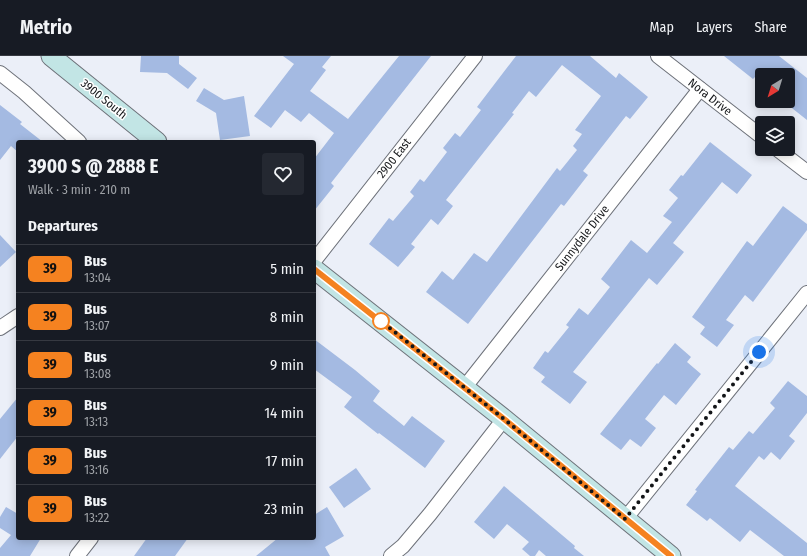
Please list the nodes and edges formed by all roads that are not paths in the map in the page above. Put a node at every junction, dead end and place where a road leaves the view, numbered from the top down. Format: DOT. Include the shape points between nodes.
graph roads {
  1 [pos="51,56"];
  2 [pos="475,56"];
  3 [pos="658,56"];
  4 [pos="0,73"];
  5 [pos="700,89"];
  6 [pos="755,132"];
  7 [pos="147,139"];
  8 [pos="77,140"];
  9 [pos="786,156"];
  10 [pos="807,172"];
  11 [pos="316,258"];
  12 [pos="316,271"];
  13 [pos="807,293"];
  14 [pos="16,317"];
  15 [pos="0,328"];
  16 [pos="464,388"];
  17 [pos="504,419"];
  18 [pos="625,519"];
  19 [pos="89,540"];
  20 [pos="77,556"];
  21 [pos="391,556"];
  22 [pos="671,556"];
  1 -- 7 [label="main road, 3900 South"];
  2 -- 11 [label="street, 2900 East"];
  3 -- 5 [label="street, Nora Drive"];
  4 -- 8 [label="street"];
  5 -- 6 [label="street, Nora Drive"];
  5 -- 16 [label="street, Sunnydale Drive"];
  9 -- 10 [label="street"];
  12 -- 16 [label="main road"];
  13 -- 18 [label="street"];
  14 -- 15 [label="street"];
  16 -- 17 [label="main road"];
  17 -- 18 [label="main road"];
  17 -- 21 [label="street" via="430,514"];
  18 -- 22 [label="main road"];
  19 -- 20 [label="street"];
}
